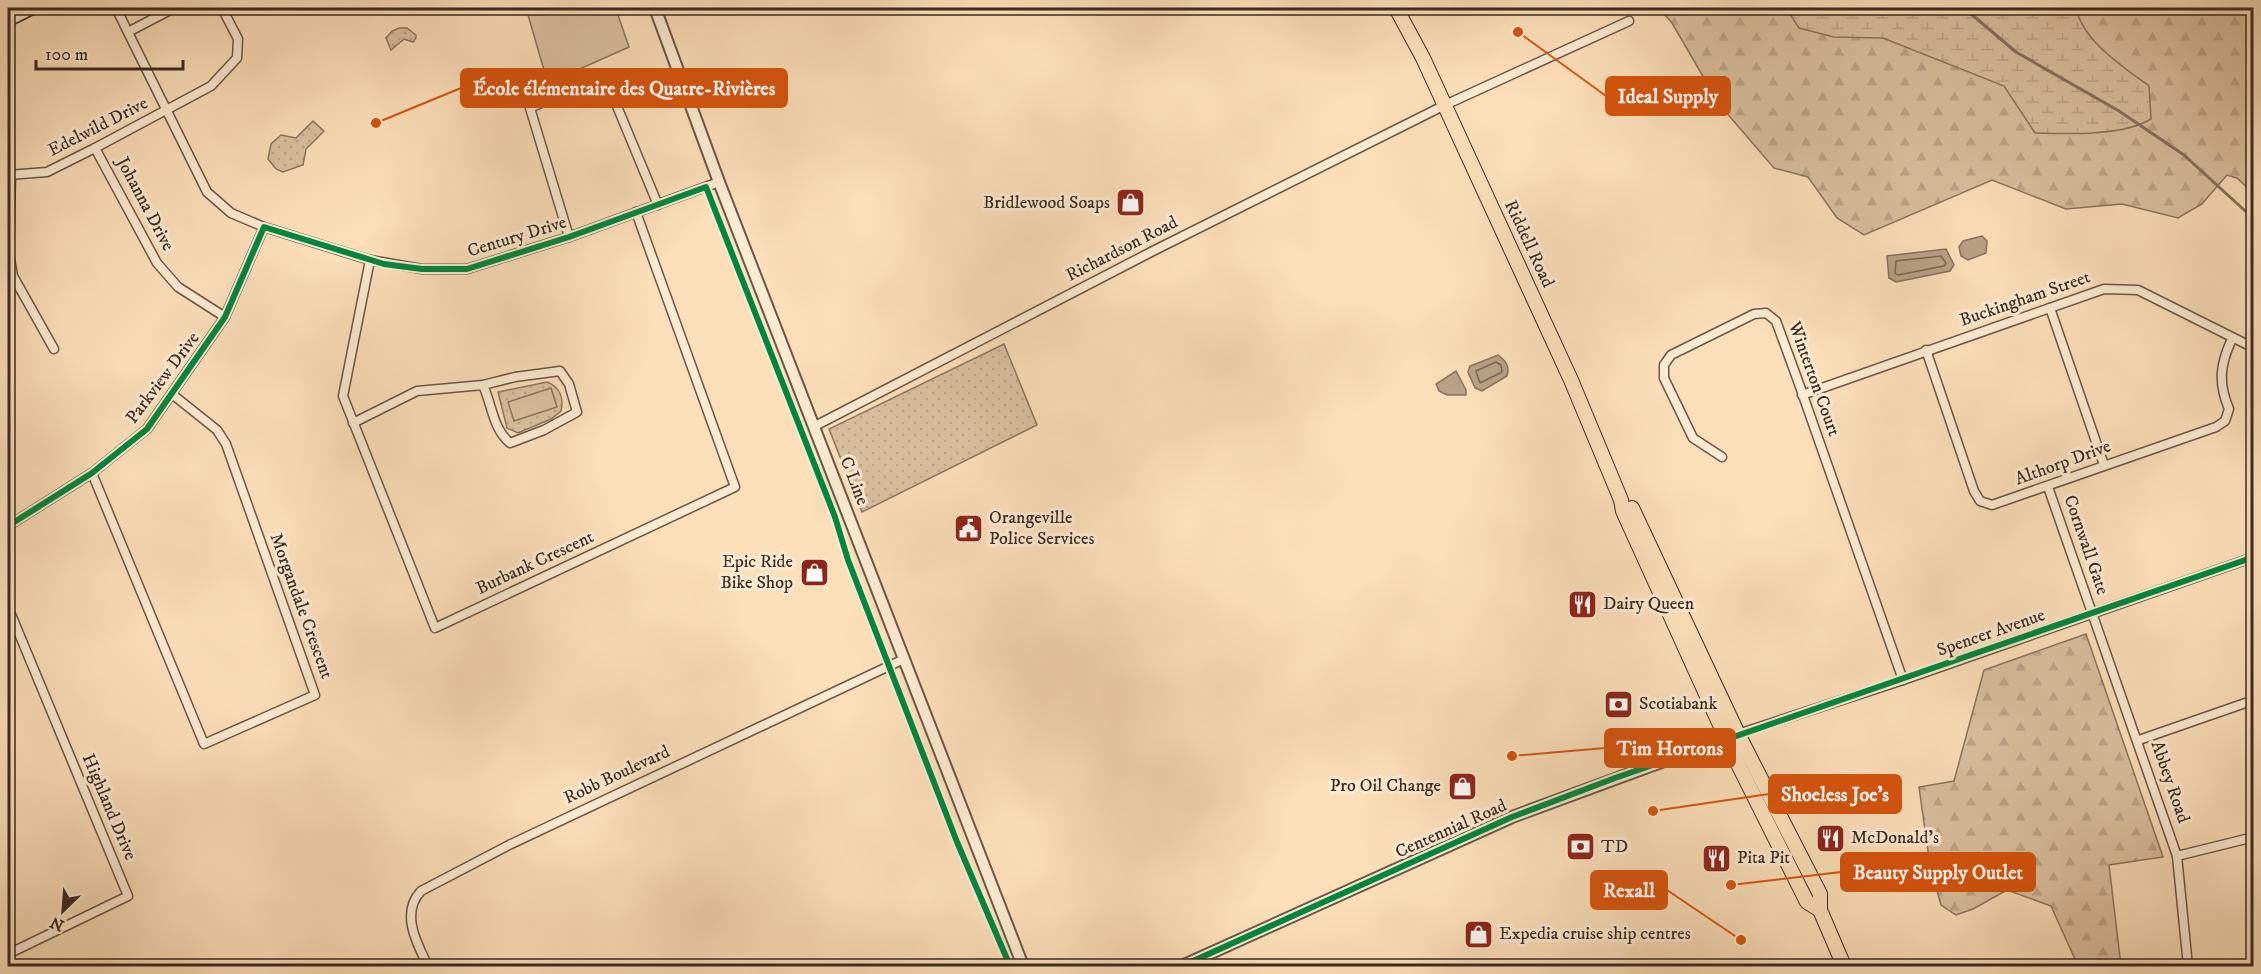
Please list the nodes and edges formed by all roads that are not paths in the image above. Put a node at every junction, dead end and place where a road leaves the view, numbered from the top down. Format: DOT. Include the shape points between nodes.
graph roads {
  1 [pos="32,8"];
  2 [pos="116,8"];
  3 [pos="174,8"];
  4 [pos="222,8"];
  5 [pos="655,8"];
  6 [pos="1396,8"];
  7 [pos="8,20"];
  8 [pos="1629,21"];
  9 [pos="128,32"];
  10 [pos="1444,105"];
  11 [pos="167,111"];
  12 [pos="95,148"];
  13 [pos="9,175"];
  14 [pos="719,182"];
  15 [pos="658,205"];
  16 [pos="636,212"];
  17 [pos="264,227"];
  18 [pos="569,237"];
  19 [pos="370,260"];
  20 [pos="2049,308"];
  21 [pos="225,317"];
  22 [pos="2232,339"];
  23 [pos="2253,348"];
  24 [pos="54,349"];
  25 [pos="1926,350"];
  26 [pos="483,385"];
  27 [pos="172,394"];
  28 [pos="1802,395"];
  29 [pos="353,423"];
  30 [pos="815,426"];
  31 [pos="1722,457"];
  32 [pos="2104,465"];
  33 [pos="92,473"];
  34 [pos="2048,487"];
  35 [pos="8,526"];
  36 [pos="2253,557"];
  37 [pos="8,607"];
  38 [pos="2093,614"];
  39 [pos="904,659"];
  40 [pos="1903,680"];
  41 [pos="2253,700"];
  42 [pos="1733,736"];
  43 [pos="2139,740"];
  44 [pos="2253,837"];
  45 [pos="2177,856"];
  46 [pos="8,942"];
  47 [pos="10,953"];
  48 [pos="428,966"];
  49 [pos="1023,966"];
  50 [pos="1182,966"];
  51 [pos="1844,966"];
  52 [pos="2188,966"];
  1 -- 7 [label="main road"];
  2 -- 9 [label="street, Century Drive"];
  3 -- 9 [label="street"];
  4 -- 11 [label="street, Edelwild Drive" via="238,39 237,58 211,86"];
  5 -- 14 [label="street, C Line"];
  6 -- 10 [label="main road, Riddell Road"];
  8 -- 10 [label="street, Richardson Road"];
  9 -- 11 [label="street, Century Drive"];
  10 -- 30 [label="street, Richardson Road"];
  10 -- 42 [label="main road, Riddell Road" via="1571,380 1623,511"];
  11 -- 12 [label="street, Edelwild Drive"];
  11 -- 17 [label="street, Century Drive" via="207,192 231,213"];
  12 -- 13 [label="street, Edelwild Drive" via="47,172"];
  12 -- 21 [label="street, Johanna Drive" via="157,263 178,286"];
  13 -- 24 [label="street" via="9,253 13,276"];
  14 -- 15 [label="street, Century Drive"];
  14 -- 30 [label="street, C Line"];
  15 -- 16 [label="street, Century Drive"];
  15 -- 18 [label="street" via="604,75 530,108"];
  16 -- 18 [label="street, Century Drive"];
  16 -- 29 [label="street, Burbank Crescent" via="735,487 435,628"];
  17 -- 19 [label="street, Century Drive"];
  17 -- 21 [label="street, Parkview Drive"];
  18 -- 19 [label="street, Century Drive" via="467,269 422,269"];
  19 -- 29 [label="street, Burbank Crescent" via="343,396"];
  20 -- 22 [label="street, Buckingham Street" via="2104,288 2138,290"];
  20 -- 25 [label="street, Buckingham Street"];
  20 -- 32 [label="street"];
  21 -- 27 [label="street, Parkview Drive"];
  22 -- 23 [label="street, Buckingham Street"];
  22 -- 32 [label="street, Althorp Drive" via="2220,379 2229,408 2225,421"];
  25 -- 28 [label="street, Buckingham Street"];
  25 -- 34 [label="street, Althorp Drive" via="1980,501 1992,505"];
  26 -- 26 [label="street" via="495,421 510,443 577,412 569,384 560,371"];
  26 -- 29 [label="street" via="417,392"];
  27 -- 33 [label="street, Parkview Drive" via="147,429"];
  27 -- 33 [label="street, Morgandale Crescent" via="217,430 226,444 315,695 204,744"];
  28 -- 31 [label="street, Winterton Court" via="1776,321 1766,313 1754,314 1671,355 1664,365 1664,378 1693,438"];
  28 -- 40 [label="street, Winterton Court"];
  30 -- 39 [label="street, C Line"];
  32 -- 34 [label="street, Althorp Drive"];
  33 -- 35 [label="street, Parkview Drive"];
  34 -- 38 [label="street, Cornwall Gate"];
  36 -- 38 [label="street, Spencer Avenue"];
  37 -- 47 [label="street, Highland Drive" via="128,896"];
  38 -- 40 [label="street, Spencer Avenue"];
  38 -- 43 [label="street, Abbey Road"];
  39 -- 48 [label="street, Robb Boulevard" via="516,841 421,891 414,898 410,918"];
  39 -- 49 [label="street, C Line"];
  40 -- 42 [label="street, Spencer Avenue"];
  41 -- 43 [label="street"];
  42 -- 50 [label="street, Centennial Road" via="1512,817"];
  42 -- 51 [label="main road, Riddell Road" via="1807,902 1820,910"];
  43 -- 45 [label="street, Abbey Road"];
  44 -- 45 [label="street"];
  45 -- 52 [label="street, Abbey Road"];
  46 -- 47 [label="street"];
}
